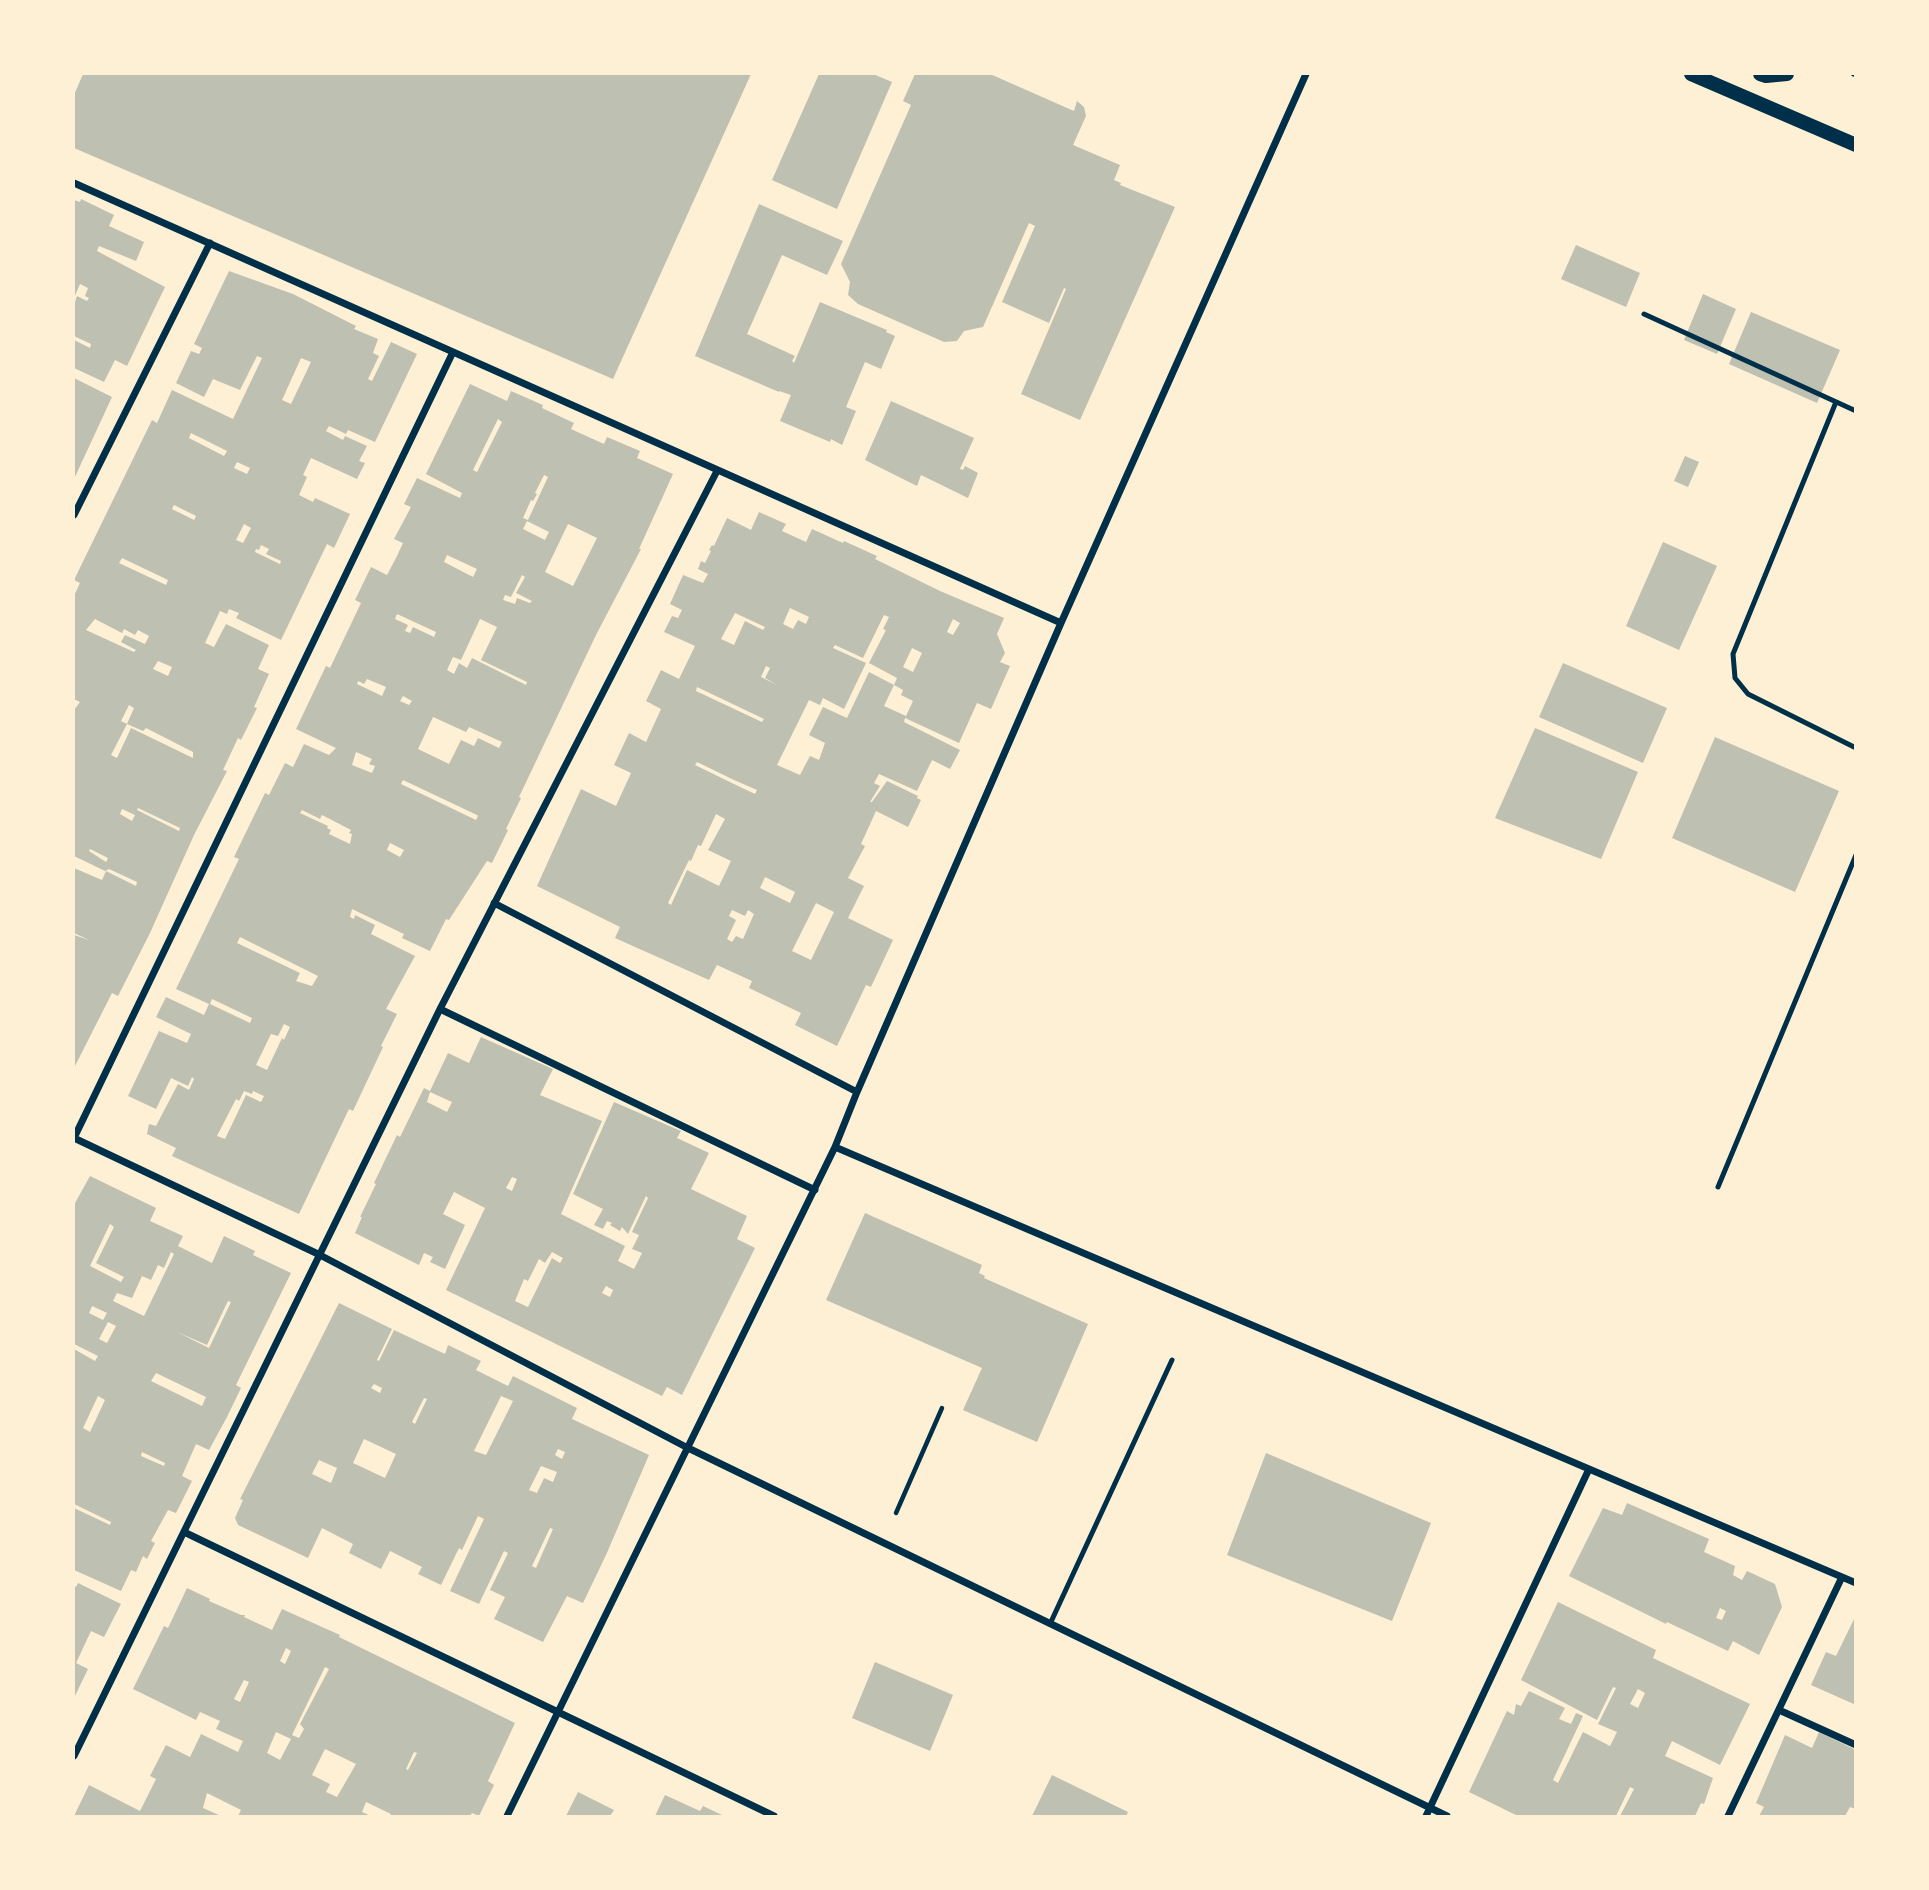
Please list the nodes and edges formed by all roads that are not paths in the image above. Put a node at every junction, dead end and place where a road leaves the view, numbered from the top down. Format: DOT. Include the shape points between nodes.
graph roads {
  1 [pos="1306,74"];
  2 [pos="1691,74"];
  3 [pos="1760,74"];
  4 [pos="1787,74"];
  5 [pos="1856,145"];
  6 [pos="74,183"];
  7 [pos="210,243"];
  8 [pos="1644,314"];
  9 [pos="453,352"];
  10 [pos="1836,402"];
  11 [pos="1856,411"];
  12 [pos="717,471"];
  13 [pos="74,515"];
  14 [pos="1061,623"];
  15 [pos="1856,748"];
  16 [pos="1856,855"];
  17 [pos="494,903"];
  18 [pos="440,1009"];
  19 [pos="857,1092"];
  20 [pos="74,1138"];
  21 [pos="835,1147"];
  22 [pos="1718,1186"];
  23 [pos="816,1189"];
  24 [pos="318,1254"];
  25 [pos="1172,1360"];
  26 [pos="686,1447"];
  27 [pos="1589,1469"];
  28 [pos="184,1532"];
  29 [pos="1842,1577"];
  30 [pos="1856,1583"];
  31 [pos="1050,1624"];
  32 [pos="1779,1710"];
  33 [pos="557,1713"];
  34 [pos="1856,1745"];
  35 [pos="74,1756"];
  36 [pos="1428,1812"];
  37 [pos="507,1816"];
  38 [pos="774,1816"];
  39 [pos="1447,1816"];
  40 [pos="1728,1816"];
  1 -- 14 [label="street"];
  2 -- 5 [label="main road"];
  3 -- 4 [label="main road"];
  6 -- 7 [label="street"];
  7 -- 9 [label="street"];
  7 -- 13 [label="street"];
  8 -- 10 [label="lane"];
  9 -- 12 [label="street"];
  9 -- 20 [label="street"];
  10 -- 11 [label="lane"];
  10 -- 15 [label="lane" via="1733,654 1735,678 1748,694"];
  12 -- 14 [label="street"];
  12 -- 17 [label="street"];
  14 -- 19 [label="street"];
  16 -- 22 [label="lane"];
  17 -- 18 [label="street"];
  17 -- 19 [label="street"];
  18 -- 23 [label="street"];
  18 -- 24 [label="street"];
  19 -- 21 [label="street"];
  20 -- 24 [label="street"];
  21 -- 23 [label="street"];
  21 -- 27 [label="street"];
  23 -- 26 [label="street"];
  24 -- 26 [label="street"];
  24 -- 28 [label="street"];
  25 -- 31 [label="lane"];
  26 -- 31 [label="street"];
  26 -- 33 [label="street"];
  27 -- 29 [label="street"];
  27 -- 36 [label="street"];
  28 -- 33 [label="street"];
  28 -- 35 [label="street"];
  29 -- 30 [label="street"];
  29 -- 32 [label="street"];
  31 -- 36 [label="street"];
  32 -- 34 [label="street"];
  32 -- 40 [label="street"];
  33 -- 37 [label="street"];
  33 -- 38 [label="street"];
  36 -- 39 [label="street"];
}
